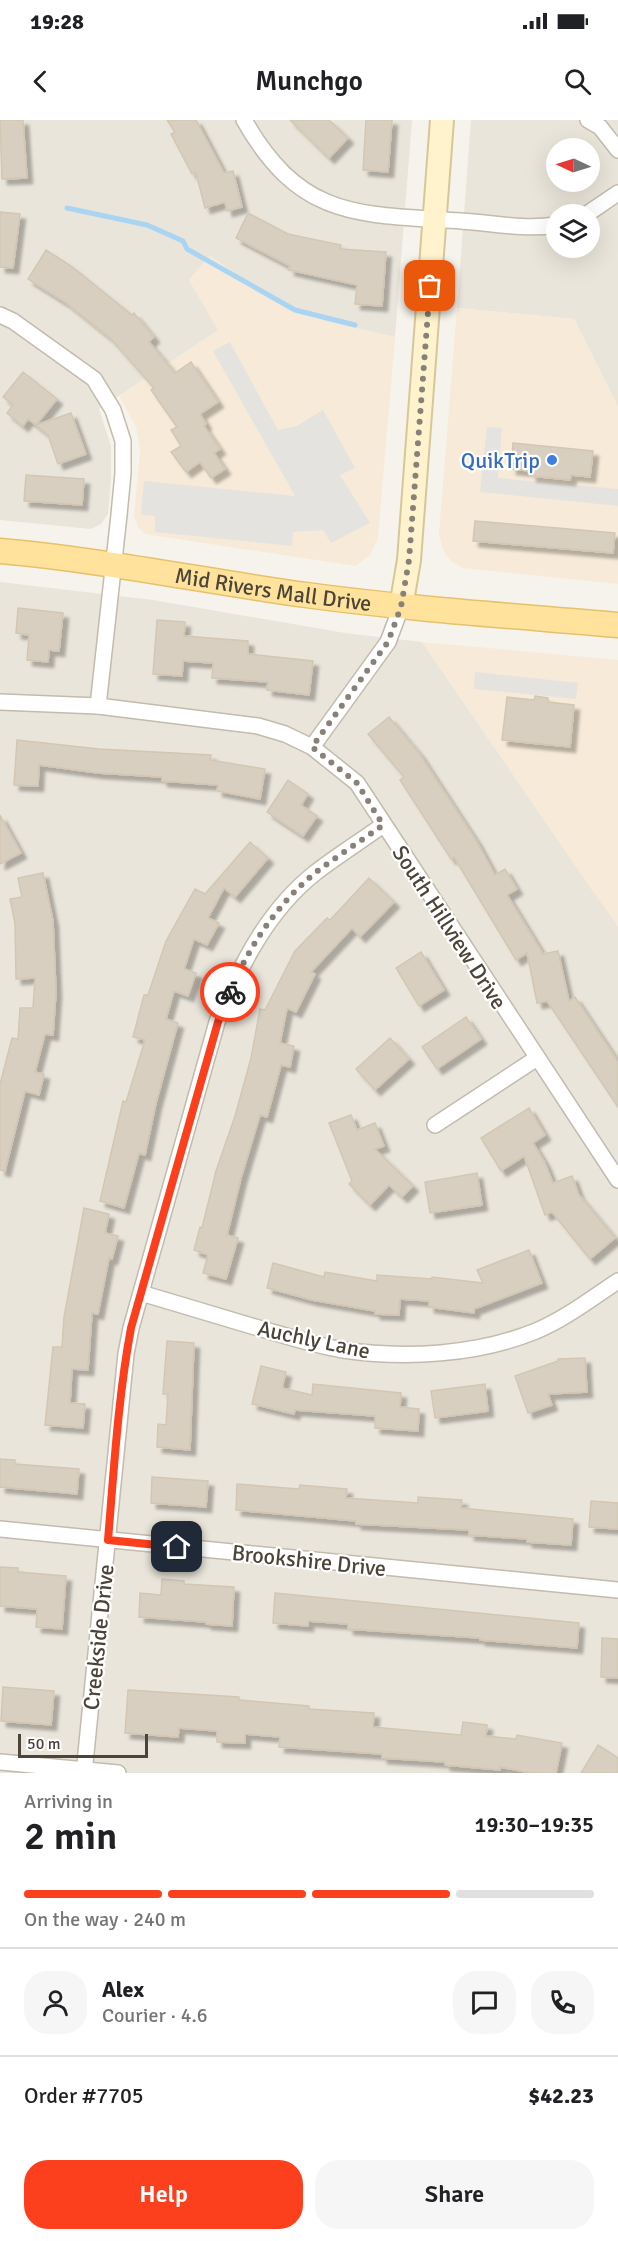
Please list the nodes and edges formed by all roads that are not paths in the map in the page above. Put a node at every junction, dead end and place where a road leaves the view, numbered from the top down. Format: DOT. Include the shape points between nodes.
graph roads {
  1 [pos="244,120"];
  2 [pos="442,120"];
  3 [pos="588,120"];
  4 [pos="618,150"];
  5 [pos="618,193"];
  6 [pos="600,205"];
  7 [pos="436,219"];
  8 [pos="546,226"];
  9 [pos="0,315"];
  10 [pos="0,551"];
  11 [pos="114,565"];
  12 [pos="401,607"];
  13 [pos="618,625"];
  14 [pos="0,702"];
  15 [pos="98,706"];
  16 [pos="312,747"];
  17 [pos="383,825"];
  18 [pos="537,1058"];
  19 [pos="435,1125"];
  20 [pos="618,1180"];
  21 [pos="618,1281"];
  22 [pos="141,1293"];
  23 [pos="0,1528"];
  24 [pos="108,1540"];
  25 [pos="618,1590"];
  26 [pos="0,1762"];
  27 [pos="84,1771"];
  28 [pos="118,1773"];
  1 -- 7 [label="street" via="276,168 322,201 348,210"];
  2 -- 7 [label="main road"];
  3 -- 4 [label="street" via="600,127"];
  5 -- 6 [label="street"];
  7 -- 8 [label="street"];
  7 -- 12 [label="main road" via="409,560"];
  9 -- 11 [label="street" via="94,379 113,410 123,441"];
  10 -- 11 [label="main road, Mid Rivers Mall Drive"];
  11 -- 12 [label="main road, Mid Rivers Mall Drive"];
  11 -- 15 [label="street"];
  12 -- 13 [label="main road, Mid Rivers Mall Drive"];
  12 -- 16 [label="street" via="388,642"];
  14 -- 15 [label="street, South Hillview Drive"];
  15 -- 16 [label="street, South Hillview Drive" via="258,726"];
  16 -- 17 [label="street, South Hillview Drive" via="357,783"];
  17 -- 18 [label="street, South Hillview Drive"];
  17 -- 22 [label="street, Creekside Drive" via="314,874 261,933 237,974 218,1022"];
  18 -- 19 [label="street"];
  18 -- 20 [label="street, South Hillview Drive"];
  21 -- 22 [label="street, Auchly Lane" via="537,1330 443,1352 388,1355 341,1350"];
  22 -- 24 [label="street, Creekside Drive" via="126,1354"];
  23 -- 24 [label="street, Brookshire Drive"];
  24 -- 25 [label="street, Brookshire Drive"];
  24 -- 27 [label="street, Creekside Drive"];
  26 -- 27 [label="street"];
  27 -- 28 [label="street"];
}
